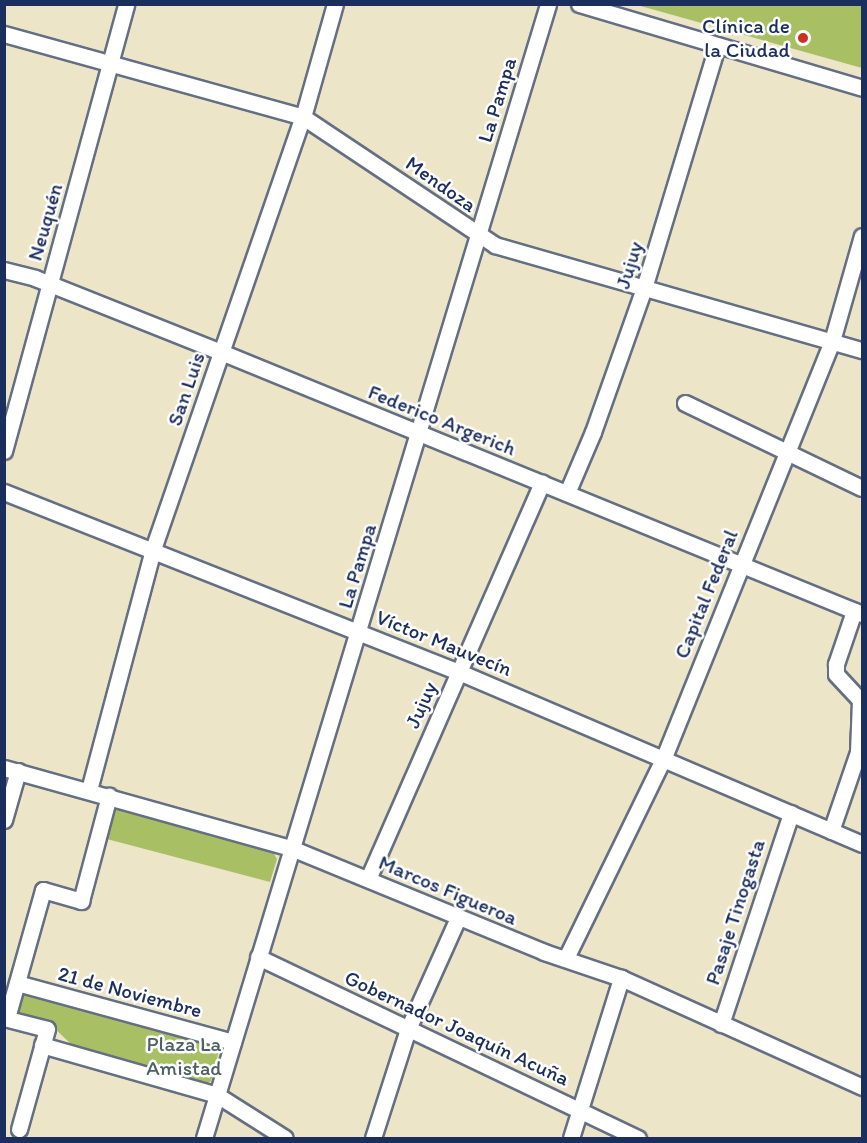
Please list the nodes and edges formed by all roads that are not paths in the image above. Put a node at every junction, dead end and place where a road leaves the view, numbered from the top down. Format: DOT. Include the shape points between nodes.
graph roads {
  1 [pos="126,4"];
  2 [pos="334,4"];
  3 [pos="548,4"];
  4 [pos="579,4"];
  5 [pos="4,34"];
  6 [pos="717,46"];
  7 [pos="111,63"];
  8 [pos="862,88"];
  9 [pos="303,117"];
  10 [pos="477,236"];
  11 [pos="862,236"];
  12 [pos="4,270"];
  13 [pos="49,284"];
  14 [pos="644,288"];
  15 [pos="832,341"];
  16 [pos="862,350"];
  17 [pos="221,352"];
  18 [pos="685,403"];
  19 [pos="418,433"];
  20 [pos="4,451"];
  21 [pos="787,453"];
  22 [pos="542,483"];
  23 [pos="862,488"];
  24 [pos="4,492"];
  25 [pos="567,493"];
  26 [pos="153,549"];
  27 [pos="740,564"];
  28 [pos="858,612"];
  29 [pos="359,630"];
  30 [pos="459,672"];
  31 [pos="664,757"];
  32 [pos="11,769"];
  33 [pos="89,790"];
  34 [pos="109,796"];
  35 [pos="791,813"];
  36 [pos="4,820"];
  37 [pos="831,831"];
  38 [pos="862,844"];
  39 [pos="291,848"];
  40 [pos="368,879"];
  41 [pos="458,918"];
  42 [pos="258,957"];
  43 [pos="566,958"];
  44 [pos="621,978"];
  45 [pos="17,983"];
  46 [pos="6,1018"];
  47 [pos="721,1024"];
  48 [pos="408,1029"];
  49 [pos="233,1042"];
  50 [pos="42,1045"];
  51 [pos="862,1087"];
  52 [pos="217,1095"];
  53 [pos="580,1110"];
  54 [pos="19,1130"];
  55 [pos="204,1138"];
  56 [pos="285,1138"];
  57 [pos="373,1138"];
  58 [pos="571,1138"];
  59 [pos="638,1138"];
  1 -- 7 [label="street, Neuquén"];
  2 -- 9 [label="street, San Luis"];
  3 -- 10 [label="street, La Pampa"];
  4 -- 6 [label="street"];
  5 -- 7 [label="street, Mendoza"];
  6 -- 8 [label="street"];
  6 -- 14 [label="street, Jujuy"];
  7 -- 9 [label="street, Mendoza"];
  7 -- 13 [label="street, Neuquén"];
  9 -- 10 [label="street, Mendoza"];
  9 -- 17 [label="street, San Luis"];
  10 -- 14 [label="street, Mendoza" via="495,245"];
  10 -- 19 [label="street, La Pampa"];
  11 -- 15 [label="street, Capital Federal"];
  12 -- 13 [label="street, Federico Argerich"];
  13 -- 17 [label="street, Federico Argerich"];
  13 -- 20 [label="street, Neuquén"];
  14 -- 15 [label="street, Mendoza"];
  14 -- 25 [label="street, Jujuy"];
  15 -- 16 [label="street, Mendoza"];
  15 -- 21 [label="street, Capital Federal"];
  17 -- 19 [label="street, Federico Argerich"];
  17 -- 26 [label="street, San Luis"];
  18 -- 21 [label="street"];
  19 -- 22 [label="street, Federico Argerich"];
  19 -- 29 [label="street, La Pampa"];
  21 -- 23 [label="street"];
  21 -- 27 [label="street, Capital Federal"];
  22 -- 25 [label="street, Federico Argerich"];
  22 -- 30 [label="street, Jujuy"];
  24 -- 26 [label="street, Víctor Mauvecín"];
  25 -- 27 [label="street, Federico Argerich"];
  26 -- 29 [label="street, Víctor Mauvecín"];
  26 -- 33 [label="street, San Luis"];
  27 -- 28 [label="street, Federico Argerich"];
  27 -- 31 [label="street, Capital Federal"];
  28 -- 37 [label="street" via="836,664 836,674 860,700 858,752"];
  29 -- 30 [label="street, Víctor Mauvecín"];
  29 -- 39 [label="street, La Pampa"];
  30 -- 31 [label="street, Víctor Mauvecín"];
  30 -- 40 [label="street, Jujuy"];
  31 -- 35 [label="street, Víctor Mauvecín"];
  31 -- 43 [label="street, Capital Federal"];
  32 -- 33 [label="street, Marcos Figueroa"];
  32 -- 36 [label="street"];
  33 -- 34 [label="street, Marcos Figueroa"];
  34 -- 39 [label="street, Marcos Figueroa"];
  34 -- 45 [label="street" via="81,901 43,890"];
  35 -- 37 [label="street, Víctor Mauvecín"];
  35 -- 47 [label="street, Pasaje Tinogasta"];
  37 -- 38 [label="street, Víctor Mauvecín"];
  39 -- 40 [label="street, Marcos Figueroa"];
  39 -- 42 [label="street, La Pampa"];
  40 -- 41 [label="street, Marcos Figueroa"];
  41 -- 43 [label="street, Marcos Figueroa"];
  41 -- 48 [label="street"];
  42 -- 48 [label="street, Gobernador Joaquín Acuña"];
  42 -- 49 [label="street, La Pampa"];
  43 -- 44 [label="street, Marcos Figueroa"];
  44 -- 47 [label="street, Marcos Figueroa"];
  44 -- 53 [label="street"];
  45 -- 46 [label="street"];
  45 -- 49 [label="street, 21 de Noviembre"];
  46 -- 50 [label="street" via="47,1029"];
  47 -- 51 [label="street, Marcos Figueroa"];
  48 -- 53 [label="street, Gobernador Joaquín Acuña"];
  48 -- 57 [label="street"];
  49 -- 52 [label="street, La Pampa"];
  50 -- 52 [label="street"];
  50 -- 54 [label="street"];
  52 -- 55 [label="street, La Pampa"];
  52 -- 56 [label="street"];
  53 -- 58 [label="street"];
  53 -- 59 [label="street, Gobernador Joaquín Acuña"];
}
